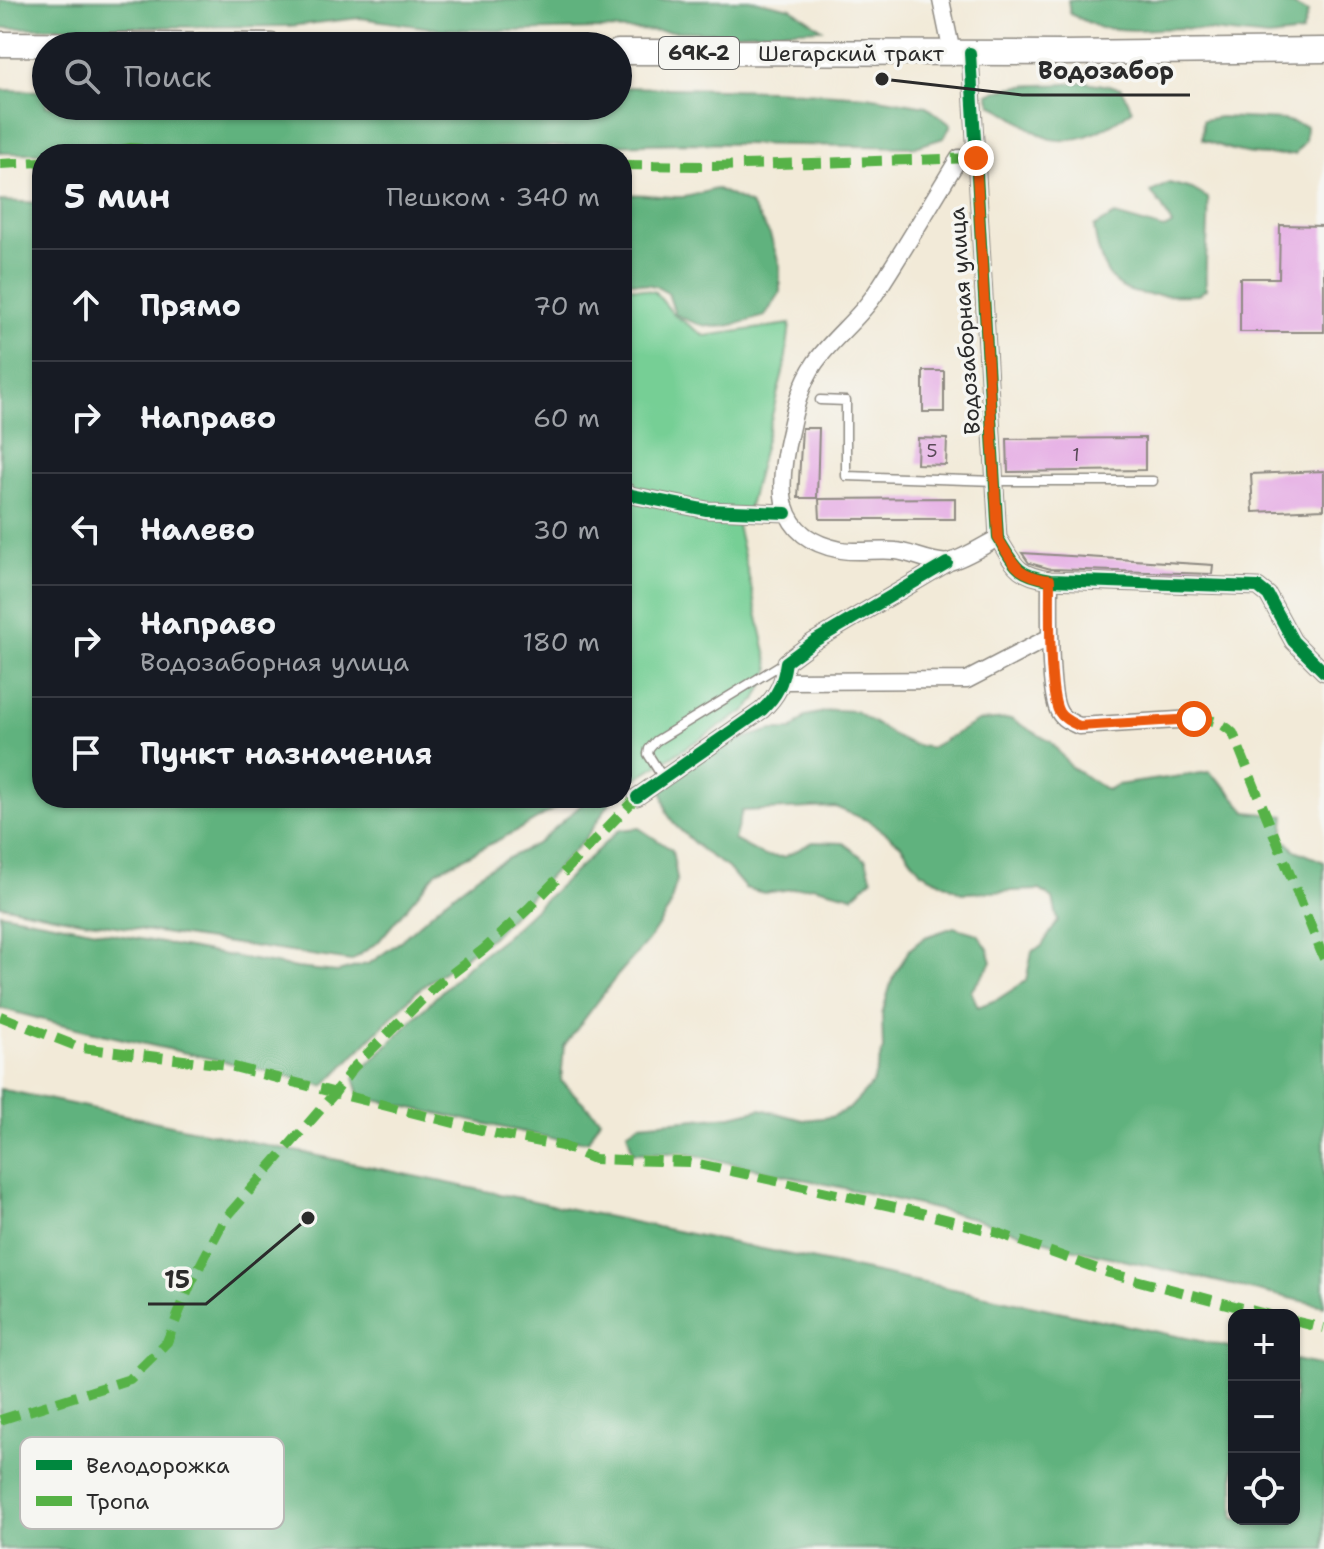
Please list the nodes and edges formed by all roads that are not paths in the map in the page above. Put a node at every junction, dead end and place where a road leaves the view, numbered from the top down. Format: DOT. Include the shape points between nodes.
graph roads {
  1 [pos="941,0"];
  2 [pos="0,44"];
  3 [pos="32,44"];
  4 [pos="1324,50"];
  5 [pos="632,52"];
  6 [pos="961,53"];
  7 [pos="959,158"];
  8 [pos="820,400"];
  9 [pos="996,481"];
  10 [pos="1153,481"];
  11 [pos="632,495"];
  12 [pos="786,513"];
  13 [pos="998,538"];
  14 [pos="947,563"];
  15 [pos="1050,580"];
  16 [pos="1050,637"];
  17 [pos="786,662"];
  18 [pos="1324,672"];
  19 [pos="784,681"];
  20 [pos="1194,719"];
  21 [pos="663,778"];
  22 [pos="637,797"];
  1 -- 6 [label="street, Водозаборная улица"];
  2 -- 3 [label="main road"];
  4 -- 6 [label="main road, Шегарский тракт / 69К-2"];
  5 -- 6 [label="main road, Шегарский тракт / 69К-2"];
  6 -- 9 [label="street, Водозаборная улица"];
  7 -- 12 [label="street" via="873,297 816,361 805,381 785,450 781,482"];
  8 -- 9 [label="lane" via="846,401 846,476"];
  9 -- 10 [label="lane"];
  9 -- 13 [label="street, Водозаборная улица"];
  11 -- 12 [label="street" via="707,510"];
  12 -- 14 [label="street" via="799,533 818,544 897,551"];
  13 -- 14 [label="street"];
  13 -- 15 [label="street" via="1017,569"];
  14 -- 17 [label="street"];
  15 -- 16 [label="street"];
  15 -- 18 [label="street" via="1258,587 1268,595 1293,641"];
  16 -- 19 [label="street" via="967,680"];
  16 -- 20 [label="street" via="1057,710 1066,720 1079,726"];
  17 -- 19 [label="street"];
  17 -- 21 [label="lane" via="656,741 649,759"];
  19 -- 21 [label="street" via="762,710"];
  21 -- 22 [label="street"];
}
